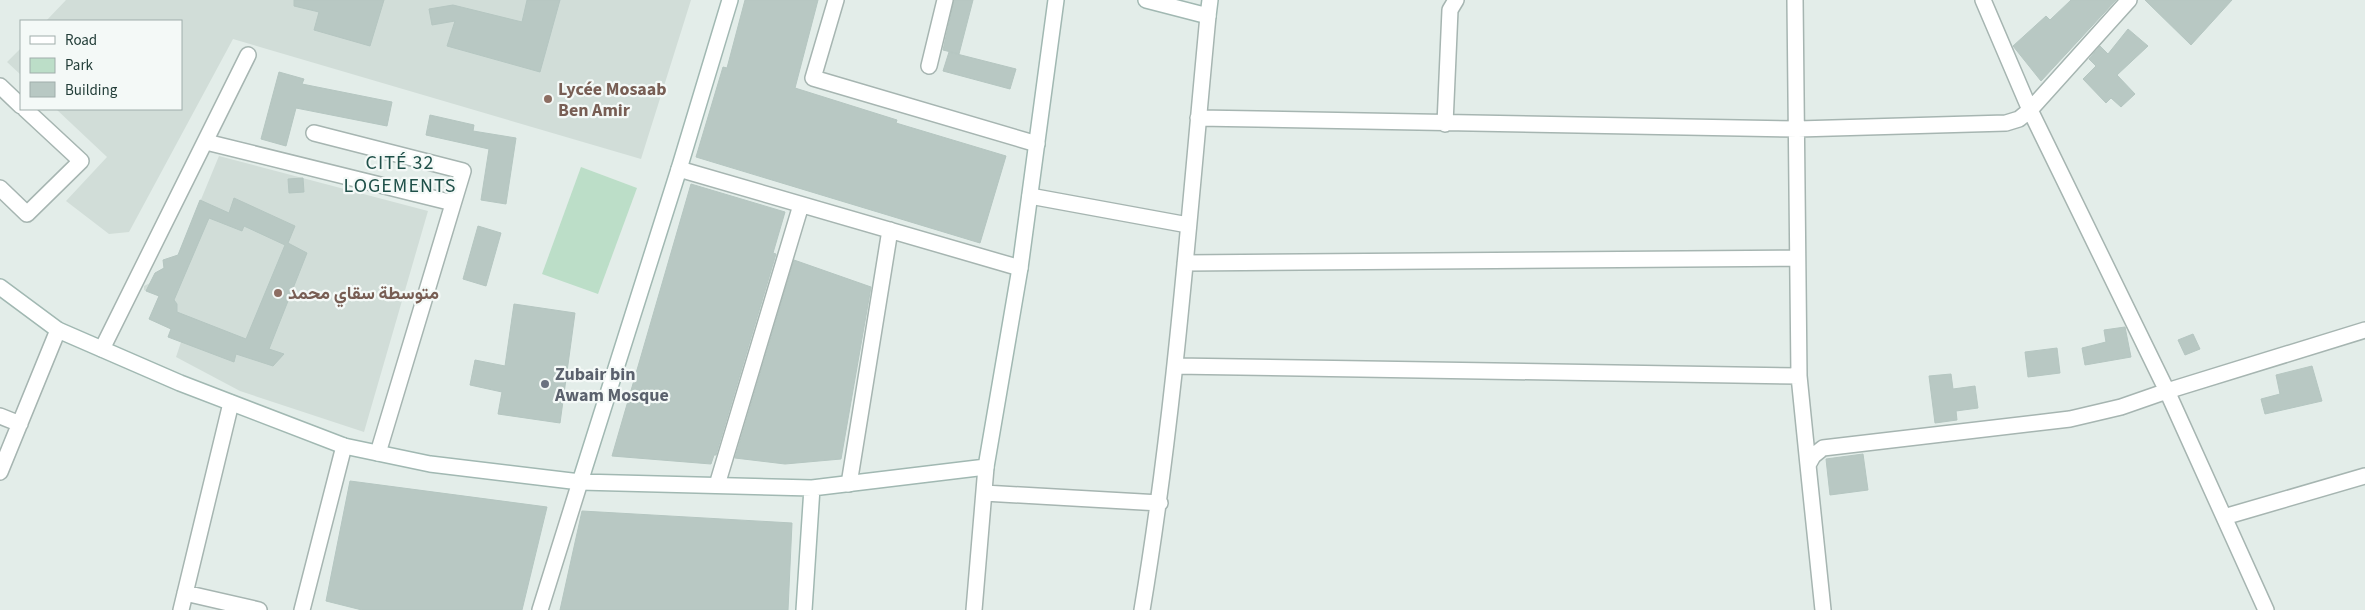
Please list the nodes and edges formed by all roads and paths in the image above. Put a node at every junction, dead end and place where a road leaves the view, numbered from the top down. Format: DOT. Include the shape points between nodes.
graph roads {
  1 [pos="730,0"];
  2 [pos="836,0"];
  3 [pos="946,0"];
  4 [pos="1056,0"];
  5 [pos="1146,0"];
  6 [pos="1210,0"];
  7 [pos="1456,0"];
  8 [pos="1806,0"];
  9 [pos="2129,0"];
  10 [pos="1984,1"];
  11 [pos="1795,6"];
  12 [pos="1208,16"];
  13 [pos="248,55"];
  14 [pos="929,66"];
  15 [pos="0,86"];
  16 [pos="20,105"];
  17 [pos="26,110"];
  18 [pos="2030,110"];
  19 [pos="1198,118"];
  20 [pos="1445,124"];
  21 [pos="1798,129"];
  22 [pos="314,133"];
  23 [pos="206,142"];
  24 [pos="1037,144"];
  25 [pos="679,169"];
  26 [pos="0,188"];
  27 [pos="1030,196"];
  28 [pos="453,203"];
  29 [pos="801,205"];
  30 [pos="1188,225"];
  31 [pos="890,230"];
  32 [pos="1797,258"];
  33 [pos="1185,263"];
  34 [pos="1020,268"];
  35 [pos="0,287"];
  36 [pos="58,330"];
  37 [pos="2365,330"];
  38 [pos="102,349"];
  39 [pos="1175,366"];
  40 [pos="1799,376"];
  41 [pos="2167,390"];
  42 [pos="231,403"];
  43 [pos="0,416"];
  44 [pos="20,424"];
  45 [pos="344,446"];
  46 [pos="378,453"];
  47 [pos="1808,465"];
  48 [pos="986,467"];
  49 [pos="0,472"];
  50 [pos="2365,476"];
  51 [pos="580,482"];
  52 [pos="849,484"];
  53 [pos="717,485"];
  54 [pos="812,488"];
  55 [pos="984,493"];
  56 [pos="1160,503"];
  57 [pos="2224,517"];
  58 [pos="185,593"];
  59 [pos="181,610"];
  60 [pos="259,610"];
  61 [pos="302,610"];
  62 [pos="540,610"];
  63 [pos="804,610"];
  64 [pos="974,610"];
  65 [pos="1142,610"];
  66 [pos="1823,610"];
  67 [pos="2266,610"];
  1 -- 25 [label="street"];
  2 -- 24 [label="street" via="814,78"];
  3 -- 14 [label="street"];
  4 -- 24 [label="street"];
  5 -- 12 [label="street"];
  6 -- 12 [label="street"];
  7 -- 20 [label="street" via="1450,10"];
  8 -- 11 [label="street"];
  9 -- 18 [label="street"];
  10 -- 18 [label="street"];
  11 -- 21 [label="street"];
  12 -- 19 [label="street"];
  13 -- 23 [label="street"];
  15 -- 16 [label="street"];
  17 -- 26 [label="street" via="81,161 27,214"];
  18 -- 21 [label="street" via="2019,119 2006,123"];
  18 -- 41 [label="street"];
  19 -- 20 [label="street"];
  19 -- 30 [label="street"];
  20 -- 21 [label="street"];
  21 -- 32 [label="street"];
  22 -- 28 [label="street" via="463,171"];
  23 -- 28 [label="street"];
  23 -- 38 [label="street"];
  24 -- 27 [label="street"];
  25 -- 29 [label="street"];
  25 -- 51 [label="street"];
  27 -- 30 [label="street"];
  27 -- 34 [label="street"];
  28 -- 46 [label="street"];
  29 -- 31 [label="street"];
  29 -- 53 [label="street"];
  30 -- 33 [label="street"];
  31 -- 34 [label="street"];
  31 -- 52 [label="street"];
  32 -- 33 [label="street"];
  32 -- 40 [label="street"];
  33 -- 39 [label="street"];
  34 -- 48 [label="street"];
  35 -- 36 [label="street"];
  36 -- 38 [label="street"];
  36 -- 44 [label="street"];
  37 -- 41 [label="street"];
  38 -- 42 [label="street"];
  39 -- 40 [label="street"];
  39 -- 56 [label="street"];
  40 -- 47 [label="street"];
  41 -- 47 [label="street" via="2121,407 2070,419 1823,448"];
  41 -- 57 [label="street"];
  42 -- 45 [label="street"];
  42 -- 58 [label="street"];
  43 -- 44 [label="street"];
  44 -- 49 [label="street"];
  45 -- 46 [label="street"];
  45 -- 61 [label="street"];
  46 -- 51 [label="street" via="430,464"];
  47 -- 66 [label="street"];
  48 -- 52 [label="street"];
  48 -- 55 [label="street"];
  50 -- 57 [label="street"];
  51 -- 53 [label="street"];
  51 -- 62 [label="street"];
  52 -- 54 [label="street"];
  53 -- 54 [label="street"];
  54 -- 63 [label="street"];
  55 -- 56 [label="street"];
  55 -- 64 [label="street"];
  56 -- 65 [label="street"];
  57 -- 67 [label="street"];
  58 -- 59 [label="street"];
  58 -- 60 [label="street"];
}
